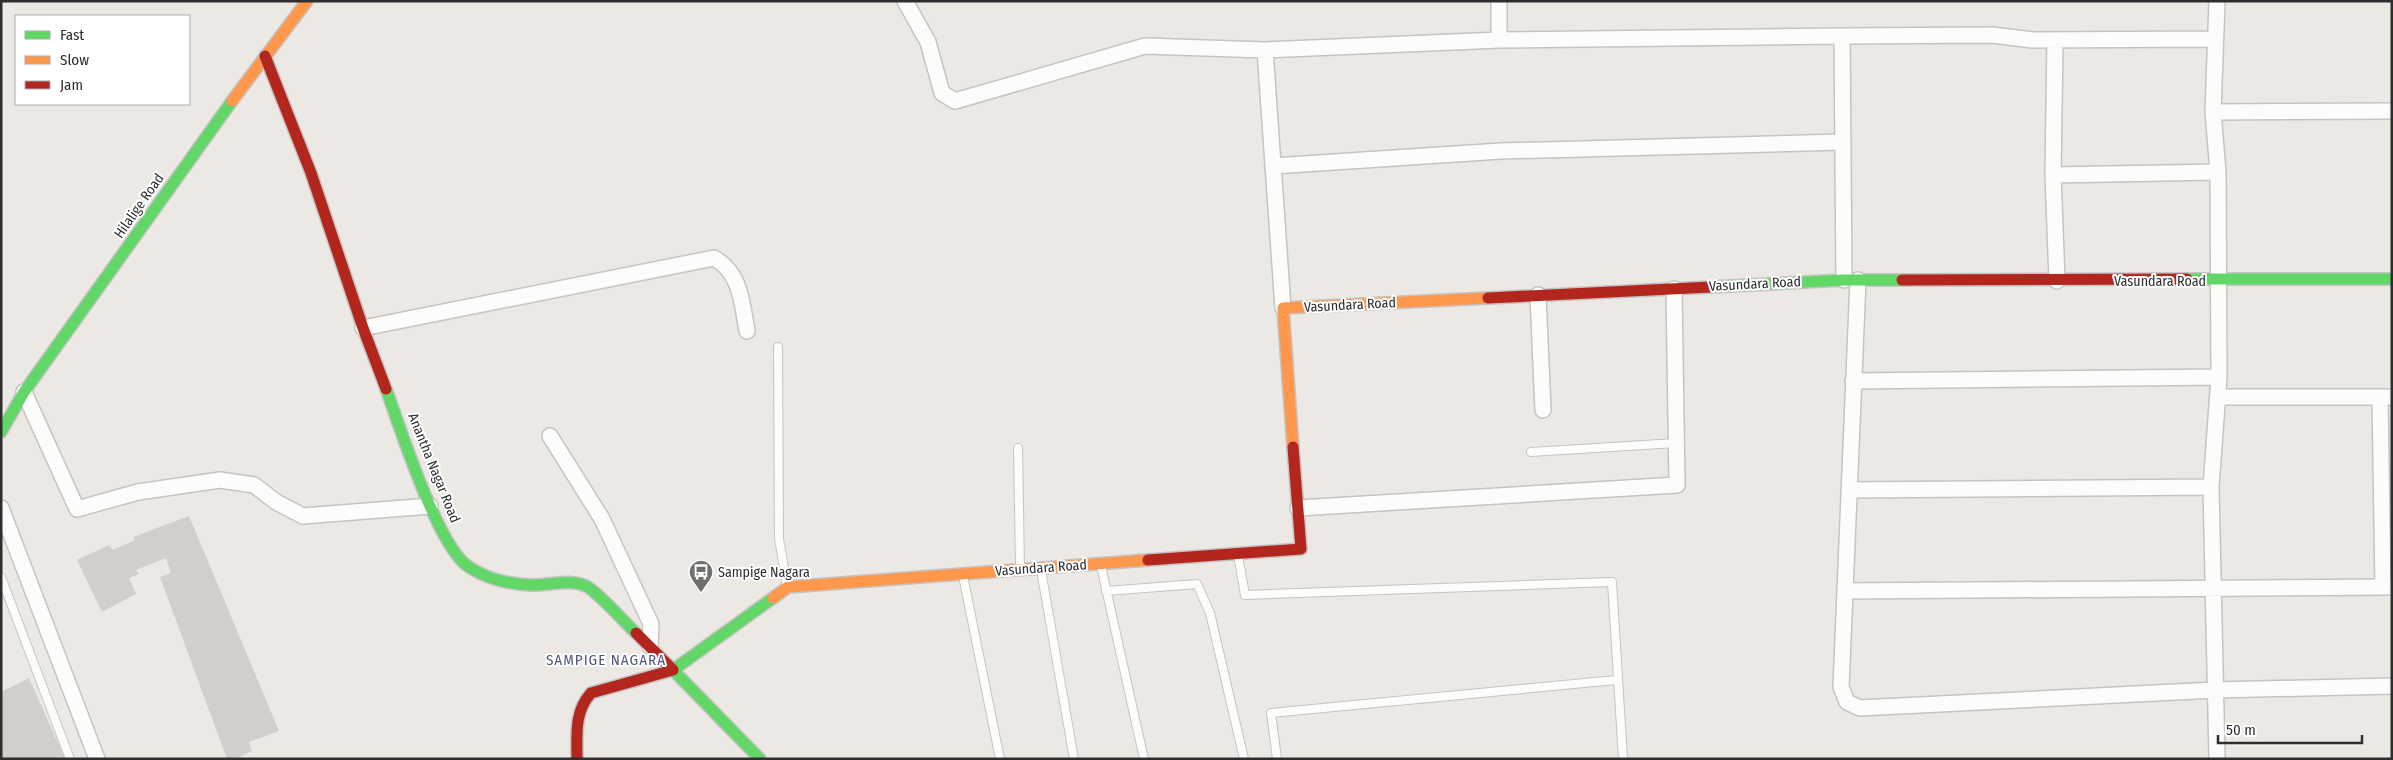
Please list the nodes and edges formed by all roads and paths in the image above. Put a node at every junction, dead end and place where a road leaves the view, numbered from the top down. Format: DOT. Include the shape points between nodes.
graph roads {
  1 [pos="307,1"];
  2 [pos="905,1"];
  3 [pos="1499,1"];
  4 [pos="2216,1"];
  5 [pos="1842,36"];
  6 [pos="2214,39"];
  7 [pos="1499,40"];
  8 [pos="2055,40"];
  9 [pos="1265,50"];
  10 [pos="265,56"];
  11 [pos="2392,111"];
  12 [pos="2213,112"];
  13 [pos="1842,142"];
  14 [pos="1273,166"];
  15 [pos="2218,172"];
  16 [pos="2054,175"];
  17 [pos="2392,279"];
  18 [pos="1851,280"];
  19 [pos="2218,280"];
  20 [pos="2057,281"];
  21 [pos="1674,289"];
  22 [pos="1538,295"];
  23 [pos="1283,308"];
  24 [pos="364,328"];
  25 [pos="747,331"];
  26 [pos="778,347"];
  27 [pos="2220,377"];
  28 [pos="1853,381"];
  29 [pos="24,392"];
  30 [pos="2219,397"];
  31 [pos="2386,397"];
  32 [pos="1543,410"];
  33 [pos="1,432"];
  34 [pos="550,436"];
  35 [pos="1676,443"];
  36 [pos="1018,448"];
  37 [pos="1531,452"];
  38 [pos="2211,487"];
  39 [pos="1848,490"];
  40 [pos="2387,499"];
  41 [pos="430,506"];
  42 [pos="1,508"];
  43 [pos="1298,508"];
  44 [pos="1238,553"];
  45 [pos="1100,564"];
  46 [pos="1041,568"];
  47 [pos="1020,570"];
  48 [pos="962,574"];
  49 [pos="1,577"];
  50 [pos="788,587"];
  51 [pos="2387,587"];
  52 [pos="2213,588"];
  53 [pos="1106,591"];
  54 [pos="1845,591"];
  55 [pos="650,646"];
  56 [pos="673,670"];
  57 [pos="1616,680"];
  58 [pos="2392,686"];
  59 [pos="2215,690"];
  60 [pos="70,759"];
  61 [pos="97,759"];
  62 [pos="577,759"];
  63 [pos="760,759"];
  64 [pos="1000,759"];
  65 [pos="1074,759"];
  66 [pos="1144,759"];
  67 [pos="1244,759"];
  68 [pos="1277,759"];
  69 [pos="1623,759"];
  70 [pos="2217,759"];
  1 -- 10 [label="street, Hilalige Road"];
  2 -- 9 [label="street" via="928,42 942,92 955,101 1146,46"];
  3 -- 7 [label="street"];
  4 -- 6 [label="street"];
  5 -- 7 [label="street"];
  5 -- 8 [label="street" via="1992,35"];
  5 -- 13 [label="street"];
  6 -- 8 [label="street"];
  6 -- 12 [label="street"];
  7 -- 9 [label="street"];
  8 -- 16 [label="street"];
  9 -- 14 [label="street"];
  10 -- 24 [label="street, Anantha Nagar Road" via="311,173"];
  10 -- 29 [label="street, Hilalige Road"];
  11 -- 12 [label="street"];
  12 -- 15 [label="street"];
  13 -- 14 [label="street" via="1501,151"];
  13 -- 18 [label="street"];
  14 -- 23 [label="street"];
  15 -- 16 [label="street"];
  15 -- 19 [label="street"];
  16 -- 20 [label="street"];
  17 -- 19 [label="street"];
  18 -- 20 [label="street, Vasundara Road"];
  18 -- 21 [label="street, Vasundara Road"];
  18 -- 28 [label="street"];
  19 -- 20 [label="street, Vasundara Road"];
  19 -- 27 [label="street, Vasundara Road"];
  21 -- 22 [label="street, Vasundara Road"];
  21 -- 35 [label="street"];
  22 -- 23 [label="street, Vasundara Road"];
  22 -- 32 [label="street"];
  23 -- 43 [label="street, Vasundara Road"];
  24 -- 25 [label="street" via="714,258 723,263 738,284"];
  24 -- 41 [label="street, Anantha Nagar Road"];
  26 -- 50 [label="lane" via="779,539"];
  27 -- 28 [label="street"];
  27 -- 30 [label="street, Vasundara Road"];
  28 -- 39 [label="street"];
  29 -- 33 [label="street, Hilalige Road"];
  29 -- 41 [label="street" via="77,509 138,492 220,480 254,485 276,502 303,516"];
  30 -- 31 [label="street"];
  30 -- 38 [label="street, Vasundara Road"];
  31 -- 40 [label="street"];
  34 -- 55 [label="street" via="602,518 651,624"];
  35 -- 37 [label="lane"];
  35 -- 43 [label="street" via="1677,485"];
  36 -- 47 [label="lane"];
  38 -- 39 [label="street"];
  38 -- 52 [label="street, Vasundara Road"];
  39 -- 54 [label="street"];
  40 -- 51 [label="street"];
  41 -- 55 [label="street, Anantha Nagar Road" via="457,557 468,567 514,585 581,584 588,587"];
  42 -- 61 [label="street"];
  43 -- 44 [label="street, Vasundara Road" via="1301,549"];
  44 -- 45 [label="street, Vasundara Road"];
  44 -- 57 [label="lane" via="1245,595 1612,582"];
  45 -- 46 [label="street, Vasundara Road"];
  45 -- 53 [label="lane"];
  46 -- 47 [label="street, Vasundara Road"];
  46 -- 65 [label="lane"];
  47 -- 48 [label="street, Vasundara Road"];
  48 -- 50 [label="street, Vasundara Road"];
  48 -- 64 [label="lane"];
  49 -- 60 [label="lane"];
  50 -- 56 [label="street"];
  51 -- 52 [label="street"];
  52 -- 54 [label="street"];
  52 -- 59 [label="street, Vasundara Road"];
  53 -- 66 [label="lane"];
  53 -- 67 [label="lane" via="1197,584 1210,613"];
  54 -- 59 [label="street" via="1841,687 1847,702 1860,708"];
  55 -- 56 [label="street, Anantha Nagar Road"];
  56 -- 62 [label="street" via="591,693 582,704"];
  56 -- 63 [label="street, Anantha Nagar Road"];
  57 -- 68 [label="lane" via="1270,712"];
  57 -- 69 [label="lane"];
  58 -- 59 [label="street"];
  59 -- 70 [label="street, Vasundara Road"];
}
